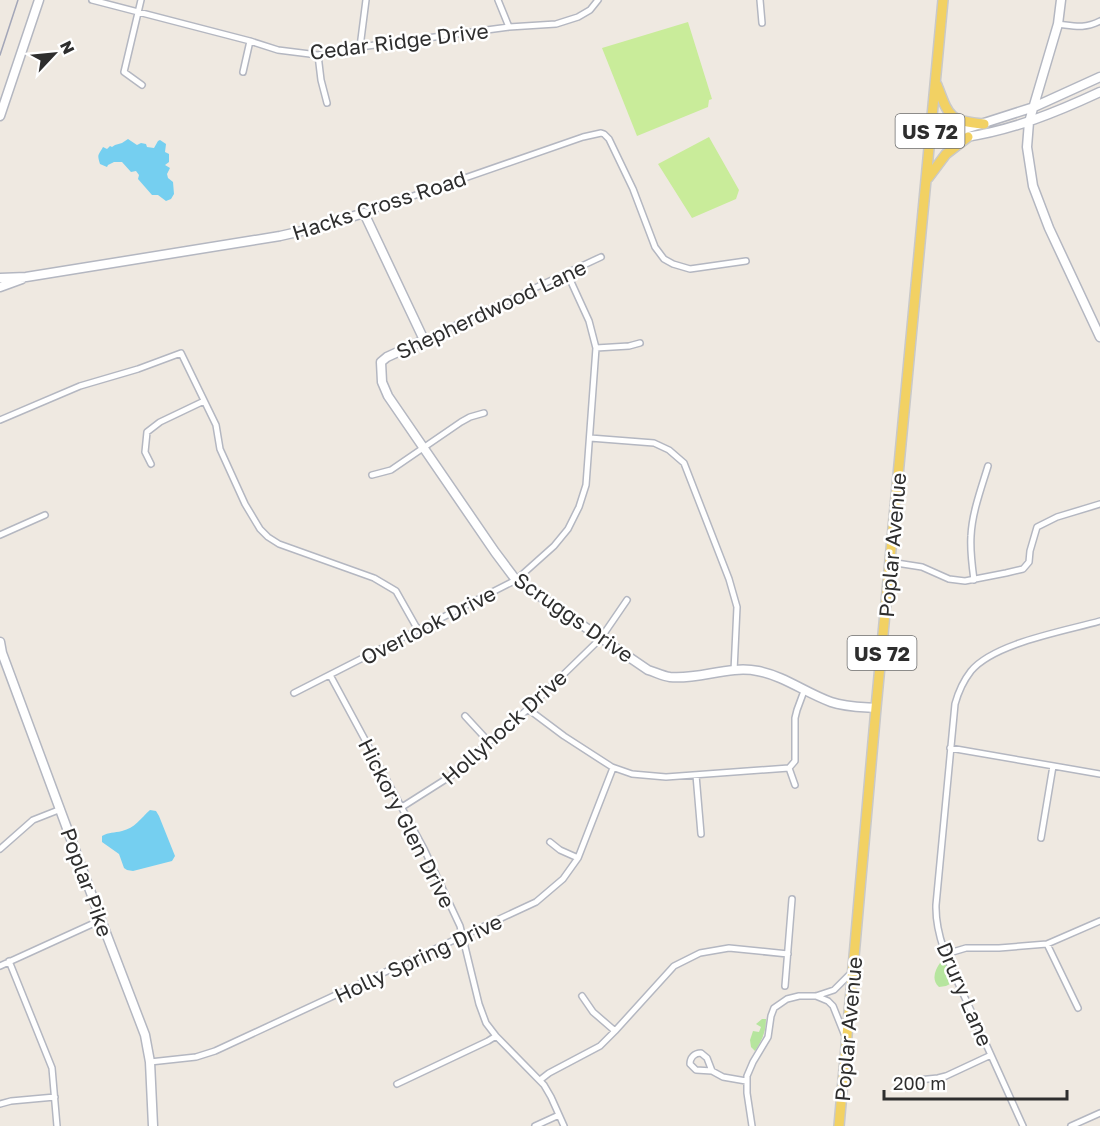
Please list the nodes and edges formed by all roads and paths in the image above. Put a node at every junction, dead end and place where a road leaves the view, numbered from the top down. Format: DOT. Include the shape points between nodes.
graph roads {
  1 [pos="39,0"];
  2 [pos="92,0"];
  3 [pos="141,0"];
  4 [pos="366,0"];
  5 [pos="498,0"];
  6 [pos="598,0"];
  7 [pos="760,0"];
  8 [pos="943,0"];
  9 [pos="1061,0"];
  10 [pos="138,11"];
  11 [pos="1100,21"];
  12 [pos="762,23"];
  13 [pos="1058,24"];
  14 [pos="509,27"];
  15 [pos="250,42"];
  16 [pos="360,47"];
  17 [pos="318,55"];
  18 [pos="243,72"];
  19 [pos="1100,77"];
  20 [pos="936,83"];
  21 [pos="142,85"];
  22 [pos="1100,92"];
  23 [pos="327,103"];
  24 [pos="1034,107"];
  25 [pos="0,116"];
  26 [pos="1029,122"];
  27 [pos="984,124"];
  28 [pos="929,137"];
  29 [pos="968,137"];
  30 [pos="927,180"];
  31 [pos="364,213"];
  32 [pos="602,257"];
  33 [pos="746,261"];
  34 [pos="567,273"];
  35 [pos="26,277"];
  36 [pos="0,278"];
  37 [pos="0,287"];
  38 [pos="1100,336"];
  39 [pos="424,340"];
  40 [pos="640,343"];
  41 [pos="596,348"];
  42 [pos="381,362"];
  43 [pos="204,400"];
  44 [pos="484,413"];
  45 [pos="0,420"];
  46 [pos="591,438"];
  47 [pos="424,449"];
  48 [pos="151,464"];
  49 [pos="988,466"];
  50 [pos="372,475"];
  51 [pos="1100,504"];
  52 [pos="45,515"];
  53 [pos="0,535"];
  54 [pos="890,562"];
  55 [pos="974,579"];
  56 [pos="516,580"];
  57 [pos="627,600"];
  58 [pos="1100,621"];
  59 [pos="418,630"];
  60 [pos="601,638"];
  61 [pos="0,642"];
  62 [pos="1,653"];
  63 [pos="734,671"];
  64 [pos="330,675"];
  65 [pos="804,691"];
  66 [pos="294,693"];
  67 [pos="876,708"];
  68 [pos="528,709"];
  69 [pos="465,716"];
  70 [pos="489,742"];
  71 [pos="950,748"];
  72 [pos="1053,766"];
  73 [pos="613,768"];
  74 [pos="789,768"];
  75 [pos="1100,774"];
  76 [pos="696,775"];
  77 [pos="795,785"];
  78 [pos="402,807"];
  79 [pos="61,809"];
  80 [pos="701,834"];
  81 [pos="1041,838"];
  82 [pos="550,842"];
  83 [pos="0,849"];
  84 [pos="578,858"];
  85 [pos="792,898"];
  86 [pos="101,920"];
  87 [pos="1100,921"];
  88 [pos="463,937"];
  89 [pos="1047,944"];
  90 [pos="788,954"];
  91 [pos="946,954"];
  92 [pos="9,961"];
  93 [pos="0,966"];
  94 [pos="853,971"];
  95 [pos="784,986"];
  96 [pos="582,996"];
  97 [pos="816,996"];
  98 [pos="1078,1008"];
  99 [pos="615,1031"];
  100 [pos="495,1036"];
  101 [pos="847,1040"];
  102 [pos="991,1055"];
  103 [pos="150,1062"];
  104 [pos="712,1071"];
  105 [pos="540,1080"];
  106 [pos="918,1080"];
  107 [pos="746,1082"];
  108 [pos="397,1084"];
  109 [pos="55,1097"];
  110 [pos="0,1104"];
  111 [pos="1100,1113"];
  112 [pos="559,1115"];
  113 [pos="57,1126"];
  114 [pos="153,1126"];
  115 [pos="535,1126"];
  116 [pos="564,1126"];
  117 [pos="753,1126"];
  118 [pos="839,1126"];
  119 [pos="1023,1126"];
  120 [pos="1071,1126"];
  1 -- 25 [label="street"];
  2 -- 10 [label="street, Cedar Ridge Drive"];
  3 -- 10 [label="street"];
  4 -- 16 [label="street"];
  5 -- 14 [label="street"];
  6 -- 14 [label="street, Cedar Ridge Drive" via="590,10 572,20"];
  7 -- 12 [label="street"];
  8 -- 20 [label="main road, Poplar Avenue / US 72"];
  9 -- 13 [label="street"];
  10 -- 15 [label="street, Cedar Ridge Drive"];
  10 -- 21 [label="street" via="124,72"];
  11 -- 13 [label="street" via="1081,27"];
  13 -- 24 [label="street"];
  14 -- 16 [label="street, Cedar Ridge Drive"];
  15 -- 17 [label="street, Cedar Ridge Drive" via="278,51"];
  15 -- 18 [label="street"];
  16 -- 17 [label="street, Cedar Ridge Drive"];
  17 -- 23 [label="street"];
  19 -- 24 [label="street"];
  20 -- 27 [label="main road" via="948,112 956,120"];
  20 -- 28 [label="main road, Poplar Avenue / US 72"];
  22 -- 26 [label="street"];
  24 -- 26 [label="street"];
  24 -- 27 [label="street"];
  26 -- 29 [label="street"];
  26 -- 38 [label="street" via="1027,147 1033,186"];
  27 -- 28 [label="street"];
  28 -- 29 [label="street" via="938,141"];
  28 -- 30 [label="main road, Poplar Avenue / US 72"];
  29 -- 30 [label="main road" via="946,154"];
  30 -- 54 [label="main road, Poplar Avenue / US 72"];
  31 -- 33 [label="street, Hacks Cross Road" via="600,133 611,144 655,247 668,262 690,269"];
  31 -- 35 [label="street, Hacks Cross Road" via="280,236"];
  31 -- 39 [label="street"];
  32 -- 34 [label="street, Shepherdwood Lane"];
  34 -- 39 [label="street, Shepherdwood Lane"];
  34 -- 41 [label="street, Overlook Drive" via="589,321"];
  35 -- 36 [label="street, Hacks Cross Road"];
  35 -- 37 [label="street, Hacks Cross Road"];
  39 -- 42 [label="street, Shepherdwood Lane"];
  40 -- 41 [label="street"];
  41 -- 46 [label="street, Overlook Drive"];
  42 -- 47 [label="street, Scruggs Drive" via="382,382 388,396"];
  43 -- 45 [label="street" via="179,352 80,386"];
  43 -- 48 [label="street" via="147,432 145,452"];
  43 -- 59 [label="street" via="217,429 220,449 260,529 279,544 374,578 396,591"];
  44 -- 47 [label="street" via="470,417"];
  46 -- 56 [label="street, Overlook Drive" via="586,485 571,524 554,546"];
  46 -- 63 [label="street" via="654,443 684,464 737,607"];
  47 -- 50 [label="street" via="392,470"];
  47 -- 56 [label="street, Scruggs Drive"];
  49 -- 55 [label="street" via="971,534"];
  51 -- 55 [label="street" via="1037,527 1029,562 1023,569"];
  52 -- 53 [label="street"];
  54 -- 55 [label="street" via="922,567 949,579"];
  54 -- 67 [label="main road, Poplar Avenue / US 72"];
  56 -- 59 [label="street, Overlook Drive"];
  56 -- 60 [label="street, Scruggs Drive"];
  57 -- 60 [label="street, Hollyhock Drive"];
  58 -- 71 [label="street, Drury Lane" via="1018,643 991,654 971,670 956,701"];
  59 -- 64 [label="street, Overlook Drive"];
  60 -- 63 [label="street, Scruggs Drive" via="648,670 668,677"];
  60 -- 68 [label="street, Hollyhock Drive"];
  61 -- 62 [label="street, Poplar Pike"];
  62 -- 79 [label="street, Poplar Pike"];
  63 -- 65 [label="street, Scruggs Drive" via="757,671"];
  64 -- 66 [label="street, Overlook Drive"];
  64 -- 78 [label="street, Hickory Glen Drive"];
  65 -- 67 [label="street, Scruggs Drive" via="839,704"];
  65 -- 74 [label="street" via="795,718 795,761"];
  67 -- 94 [label="main road, Poplar Avenue / US 72"];
  68 -- 70 [label="street, Hollyhock Drive"];
  68 -- 73 [label="street"];
  69 -- 70 [label="street"];
  70 -- 78 [label="street, Hollyhock Drive" via="454,774"];
  71 -- 72 [label="street"];
  71 -- 91 [label="street, Drury Lane" via="936,913"];
  72 -- 75 [label="street"];
  72 -- 81 [label="street"];
  73 -- 76 [label="street" via="648,776"];
  73 -- 84 [label="street, Holly Spring Drive"];
  74 -- 76 [label="street"];
  74 -- 77 [label="street"];
  76 -- 80 [label="street"];
  78 -- 88 [label="street, Hickory Glen Drive"];
  79 -- 83 [label="street" via="33,820"];
  79 -- 86 [label="street, Poplar Pike"];
  82 -- 84 [label="street"];
  84 -- 88 [label="street, Holly Spring Drive" via="563,879 536,902"];
  85 -- 90 [label="street"];
  86 -- 92 [label="street"];
  86 -- 103 [label="street, Poplar Pike" via="145,1035"];
  87 -- 89 [label="street"];
  88 -- 100 [label="street, Hickory Glen Drive" via="482,1012"];
  88 -- 103 [label="street, Holly Spring Drive" via="215,1051"];
  89 -- 91 [label="street" via="966,948"];
  89 -- 98 [label="street"];
  90 -- 95 [label="street"];
  90 -- 99 [label="street" via="729,948 700,953 674,966"];
  91 -- 102 [label="street, Drury Lane"];
  92 -- 93 [label="street"];
  92 -- 109 [label="street" via="49,1061"];
  94 -- 97 [label="street" via="834,990"];
  94 -- 101 [label="main road, Poplar Avenue / US 72"];
  96 -- 99 [label="street"];
  97 -- 101 [label="street" via="833,1006"];
  97 -- 107 [label="street" via="793,998 774,1008 768,1037"];
  99 -- 105 [label="street" via="600,1046"];
  100 -- 105 [label="street, Hickory Glen Drive"];
  100 -- 108 [label="street"];
  101 -- 118 [label="main road, Poplar Avenue / US 72"];
  102 -- 106 [label="street" via="946,1076"];
  102 -- 119 [label="street, Drury Lane"];
  103 -- 114 [label="street, Poplar Pike"];
  104 -- 107 [label="street"];
  105 -- 112 [label="street, Hickory Glen Drive"];
  107 -- 117 [label="street"];
  109 -- 110 [label="street"];
  109 -- 113 [label="street"];
  111 -- 120 [label="street"];
  112 -- 115 [label="street"];
  112 -- 116 [label="street, Hickory Glen Drive"];
}
